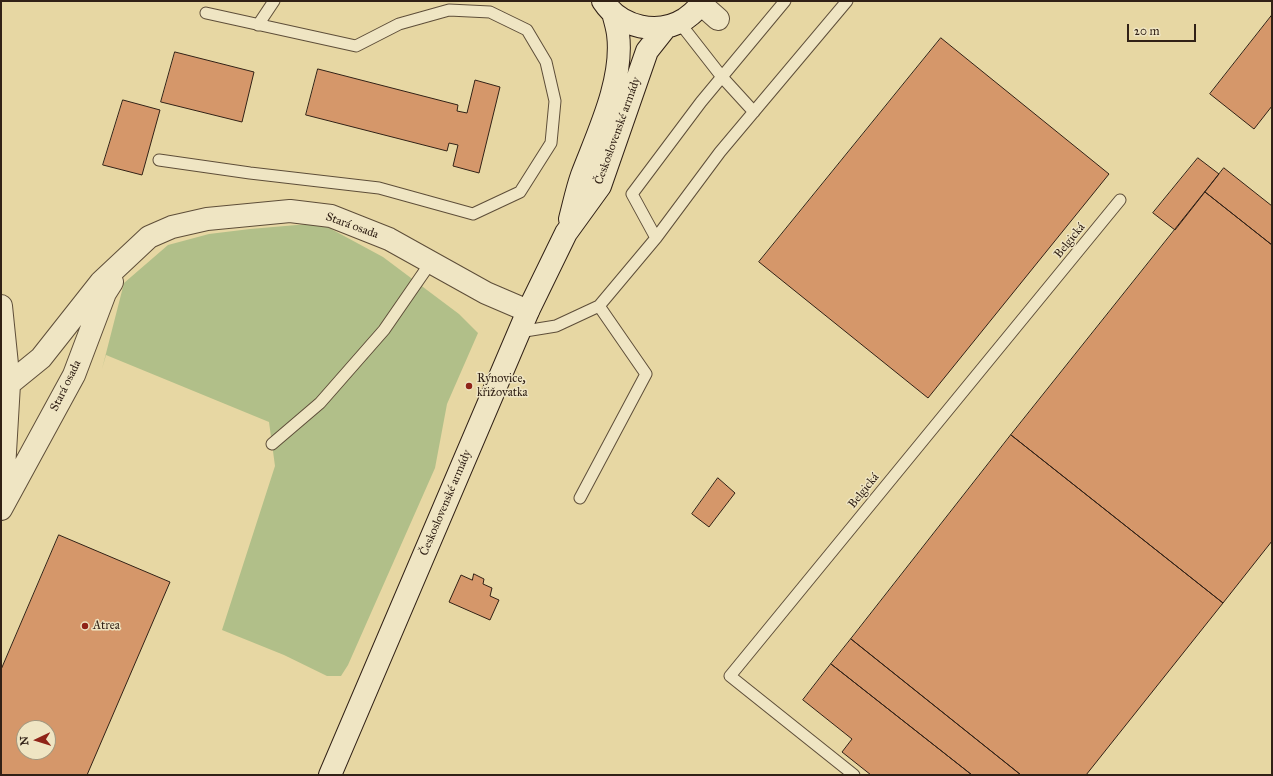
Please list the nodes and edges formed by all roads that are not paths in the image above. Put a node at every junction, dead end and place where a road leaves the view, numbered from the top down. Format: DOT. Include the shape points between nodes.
graph roads {
  1 [pos="274,1"];
  2 [pos="784,1"];
  3 [pos="847,1"];
  4 [pos="702,2"];
  5 [pos="608,7"];
  6 [pos="206,13"];
  7 [pos="718,19"];
  8 [pos="258,25"];
  9 [pos="673,25"];
  10 [pos="722,77"];
  11 [pos="754,112"];
  12 [pos="159,160"];
  13 [pos="1120,200"];
  14 [pos="566,233"];
  15 [pos="656,238"];
  16 [pos="124,260"];
  17 [pos="430,262"];
  18 [pos="1,306"];
  19 [pos="599,306"];
  20 [pos="528,311"];
  21 [pos="519,332"];
  22 [pos="5,385"];
  23 [pos="272,444"];
  24 [pos="580,498"];
  25 [pos="1,509"];
  26 [pos="330,775"];
  27 [pos="854,775"];
  1 -- 8 [label="lane"];
  2 -- 10 [label="lane"];
  3 -- 11 [label="lane"];
  4 -- 7 [label="street"];
  4 -- 9 [label="street, Československé armády" via="692,14"];
  5 -- 9 [label="street" via="625,22 638,27 652,29"];
  5 -- 14 [label="street, Československé armády" via="618,35 614,86 599,135 582,176"];
  6 -- 8 [label="lane"];
  8 -- 12 [label="lane" via="356,46 399,24 449,10 490,12 527,30 546,62 555,101 551,143 520,192 473,214 379,188"];
  9 -- 10 [label="lane"];
  9 -- 14 [label="street, Československé armády" via="647,51 600,186"];
  10 -- 11 [label="lane"];
  10 -- 15 [label="lane" via="632,194"];
  11 -- 15 [label="lane" via="720,152"];
  13 -- 27 [label="lane, Belgická" via="730,676"];
  14 -- 20 [label="street, Československé armády"];
  15 -- 19 [label="lane"];
  16 -- 17 [label="street, Stará osada" via="149,237 172,227 207,218 290,211 332,216 389,239"];
  16 -- 22 [label="street, Stará osada" via="101,282 41,358"];
  16 -- 25 [label="street, Stará osada" via="106,293 74,375"];
  17 -- 20 [label="street, Stará osada" via="486,293"];
  17 -- 23 [label="lane" via="384,330 320,403"];
  18 -- 22 [label="street, Stará osada"];
  19 -- 21 [label="lane" via="556,326"];
  19 -- 24 [label="lane" via="646,374"];
  20 -- 21 [label="street, Československé armády"];
  21 -- 26 [label="street, Československé armády"];
  22 -- 25 [label="street, Stará osada"];
}
